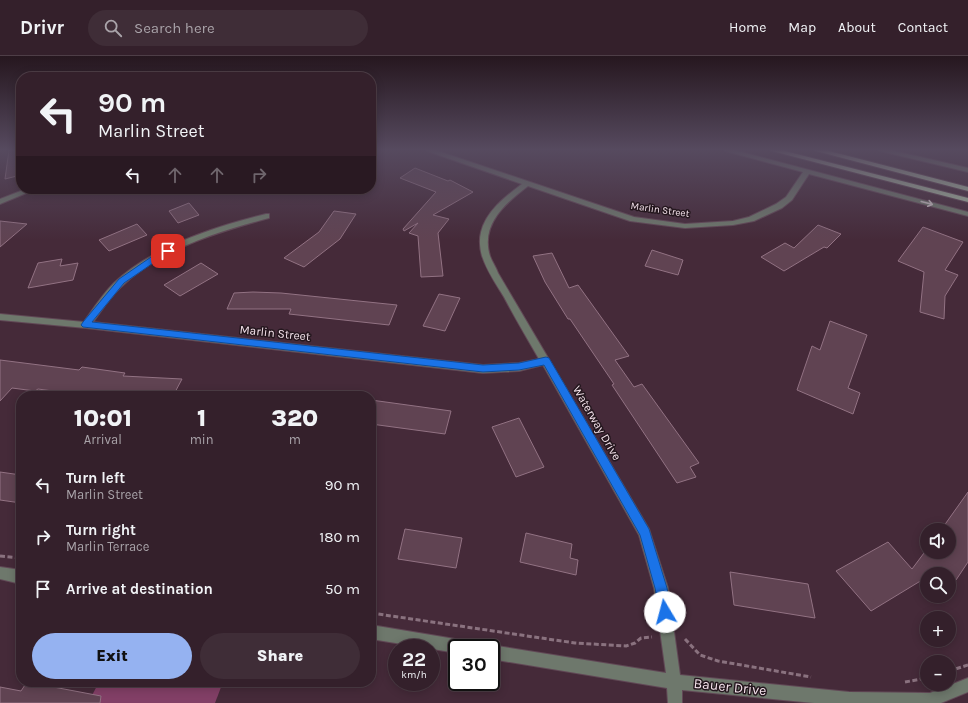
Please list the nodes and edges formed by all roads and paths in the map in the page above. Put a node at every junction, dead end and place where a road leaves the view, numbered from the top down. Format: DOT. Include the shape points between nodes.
graph roads {
  1 [pos="520,180"];
  2 [pos="801,180"];
  3 [pos="841,180"];
  4 [pos="891,180"];
  5 [pos="934,180"];
  6 [pos="528,183"];
  7 [pos="968,189"];
  8 [pos="20,194"];
  9 [pos="968,200"];
  10 [pos="0,202"];
  11 [pos="968,214"];
  12 [pos="266,216"];
  13 [pos="0,317"];
  14 [pos="86,325"];
  15 [pos="546,361"];
  16 [pos="0,556"];
  17 [pos="16,558"];
  18 [pos="0,573"];
  19 [pos="16,576"];
  20 [pos="376,614"];
  21 [pos="376,633"];
  22 [pos="668,636"];
  23 [pos="448,645"];
  24 [pos="500,653"];
  25 [pos="968,665"];
  26 [pos="956,669"];
  27 [pos="819,678"];
  28 [pos="920,679"];
  29 [pos="674,682"];
  30 [pos="897,684"];
  31 [pos="968,685"];
  32 [pos="675,703"];
  1 -- 6 [label="street, Marlin Street"];
  2 -- 6 [label="street, Marlin Street" via="789,198 779,206 751,219 708,226 685,226 633,219"];
  3 -- 11 [label="street, one-way"];
  4 -- 9 [label="main road"];
  5 -- 7 [label="main road"];
  6 -- 15 [label="street, Waterway Drive" via="501,203 490,217 483,239 486,255 494,272"];
  8 -- 10 [label="street"];
  12 -- 14 [label="street" via="205,235 156,257 121,281"];
  13 -- 14 [label="street, Marlin Street"];
  14 -- 15 [label="street, Marlin Street" via="483,369 519,367"];
  15 -- 22 [label="street, Waterway Drive" via="645,533 661,588"];
  16 -- 17 [label="path"];
  18 -- 19 [label="street"];
  20 -- 22 [label="path" via="575,643 626,646 641,638"];
  21 -- 23 [label="street"];
  22 -- 27 [label="path" via="683,636 700,655 718,661"];
  22 -- 29 [label="street, Waterway Drive"];
  24 -- 29 [label="street, Bauer Drive"];
  25 -- 26 [label="path"];
  28 -- 30 [label="path"];
  29 -- 31 [label="street, Bauer Drive" via="849,699 930,700"];
  29 -- 32 [label="street, Waterway Drive"];
}
